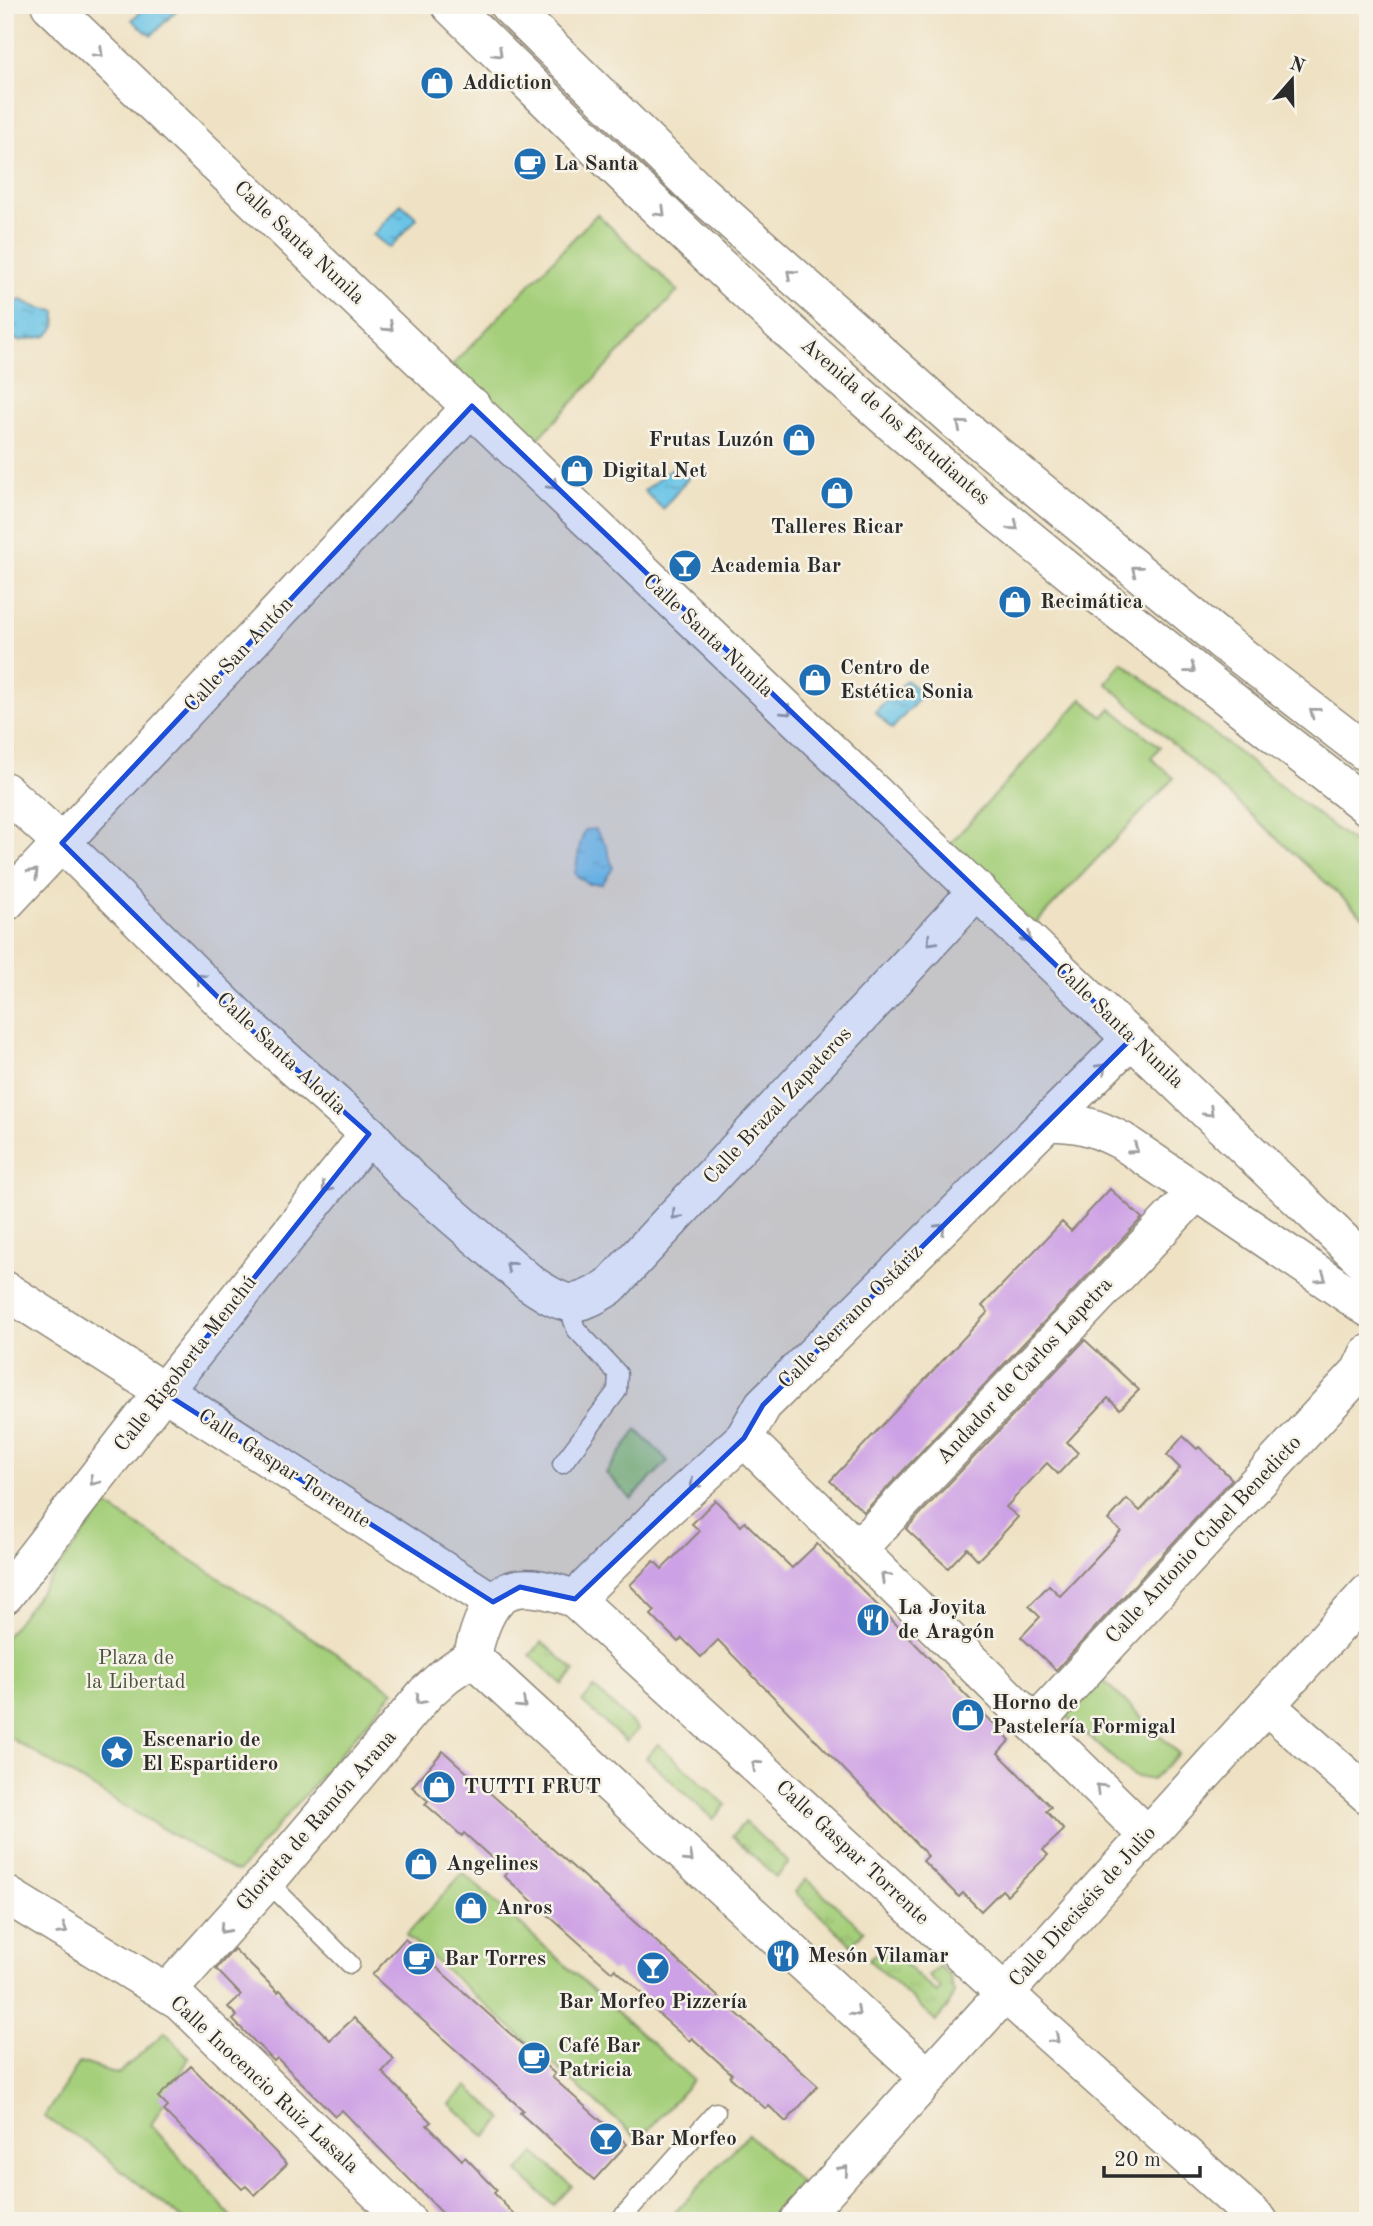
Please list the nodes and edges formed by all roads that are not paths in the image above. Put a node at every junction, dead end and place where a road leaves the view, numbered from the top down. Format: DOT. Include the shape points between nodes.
graph roads {
  1 [pos="50,5"];
  2 [pos="450,5"];
  3 [pos="508,5"];
  4 [pos="472,407"];
  5 [pos="1368,754"];
  6 [pos="5,791"];
  7 [pos="1368,807"];
  8 [pos="62,843"];
  9 [pos="978,890"];
  10 [pos="5,903"];
  11 [pos="1132,1038"];
  12 [pos="1048,1122"];
  13 [pos="369,1134"];
  14 [pos="1195,1193"];
  15 [pos="1368,1265"];
  16 [pos="5,1290"];
  17 [pos="567,1303"];
  18 [pos="1368,1308"];
  19 [pos="1368,1354"];
  20 [pos="163,1392"];
  21 [pos="744,1438"];
  22 [pos="562,1464"];
  23 [pos="853,1545"];
  24 [pos="1368,1593"];
  25 [pos="5,1595"];
  26 [pos="575,1599"];
  27 [pos="493,1602"];
  28 [pos="472,1657"];
  29 [pos="1266,1705"];
  30 [pos="1035,1724"];
  31 [pos="1368,1795"];
  32 [pos="1148,1836"];
  33 [pos="267,1881"];
  34 [pos="5,1894"];
  35 [pos="350,1964"];
  36 [pos="167,1992"];
  37 [pos="1005,1993"];
  38 [pos="928,2077"];
  39 [pos="716,2112"];
  40 [pos="407,2221"];
  41 [pos="619,2221"];
  42 [pos="798,2221"];
  43 [pos="1259,2221"];
  1 -- 4 [label="street, Calle Santa Nunila, one-way"];
  2 -- 7 [label="street, Avenida de los Estudiantes, one-way" via="668,219 841,378 1087,588"];
  5 -- 3 [label="street, Avenida de los Estudiantes, one-way" via="1222,641 958,423 696,189"];
  4 -- 8 [label="street, Calle San Antón"];
  4 -- 9 [label="street, Calle Santa Nunila, one-way"];
  6 -- 8 [label="street, Calle Santa Alodia"];
  10 -- 8 [label="street, Calle San Antón, one-way"];
  13 -- 8 [label="street, Calle Santa Alodia, one-way" via="245,1024"];
  9 -- 11 [label="street, Calle Santa Nunila, one-way"];
  9 -- 17 [label="street, Calle Brazal Zapateros, one-way" via="610,1286 589,1300"];
  12 -- 11 [label="street, Calle Serrano Ostáriz, one-way"];
  11 -- 15 [label="street, Calle Santa Nunila, one-way"];
  12 -- 14 [label="street, one-way" via="1096,1128"];
  21 -- 12 [label="street, Calle Serrano Ostáriz, one-way" via="763,1405"];
  17 -- 13 [label="street, Calle Santa Alodia, one-way" via="520,1274 408,1177"];
  13 -- 20 [label="street, Calle Rigoberta Menchú, one-way"];
  14 -- 18 [label="street, one-way"];
  14 -- 23 [label="street, Andador de Carlos Lapetra" via="870,1535"];
  16 -- 20 [label="street, Calle Gaspar Torrente"];
  17 -- 22 [label="lane" via="576,1329 618,1374 617,1391"];
  19 -- 30 [label="street, Calle Antonio Cubel Benedicto" via="1360,1371"];
  20 -- 25 [label="street, Calle Rigoberta Menchú, one-way"];
  20 -- 27 [label="street, Calle Gaspar Torrente"];
  21 -- 23 [label="street"];
  21 -- 26 [label="street, Calle Serrano Ostáriz, one-way"];
  30 -- 23 [label="street, one-way"];
  24 -- 29 [label="street, Calle Dieciséis de Julio"];
  26 -- 27 [label="street, Calle Gaspar Torrente" via="520,1587"];
  37 -- 26 [label="street, Calle Gaspar Torrente, one-way"];
  27 -- 28 [label="street"];
  28 -- 33 [label="street, Glorieta de Ramón Arana, one-way" via="426,1693"];
  28 -- 38 [label="street, one-way"];
  29 -- 31 [label="street"];
  29 -- 32 [label="street, Calle Dieciséis de Julio"];
  32 -- 30 [label="street, one-way"];
  32 -- 37 [label="street, Calle Dieciséis de Julio"];
  33 -- 35 [label="lane"];
  33 -- 36 [label="street, Glorieta de Ramón Arana, one-way"];
  34 -- 36 [label="street, Calle Inocencio Ruiz Lasala, one-way"];
  36 -- 40 [label="street, Calle Inocencio Ruiz Lasala"];
  37 -- 38 [label="street, Calle Dieciséis de Julio"];
  37 -- 43 [label="street, Calle Gaspar Torrente, one-way"];
  42 -- 38 [label="street, Calle Dieciséis de Julio, one-way"];
  39 -- 41 [label="lane"];
}
